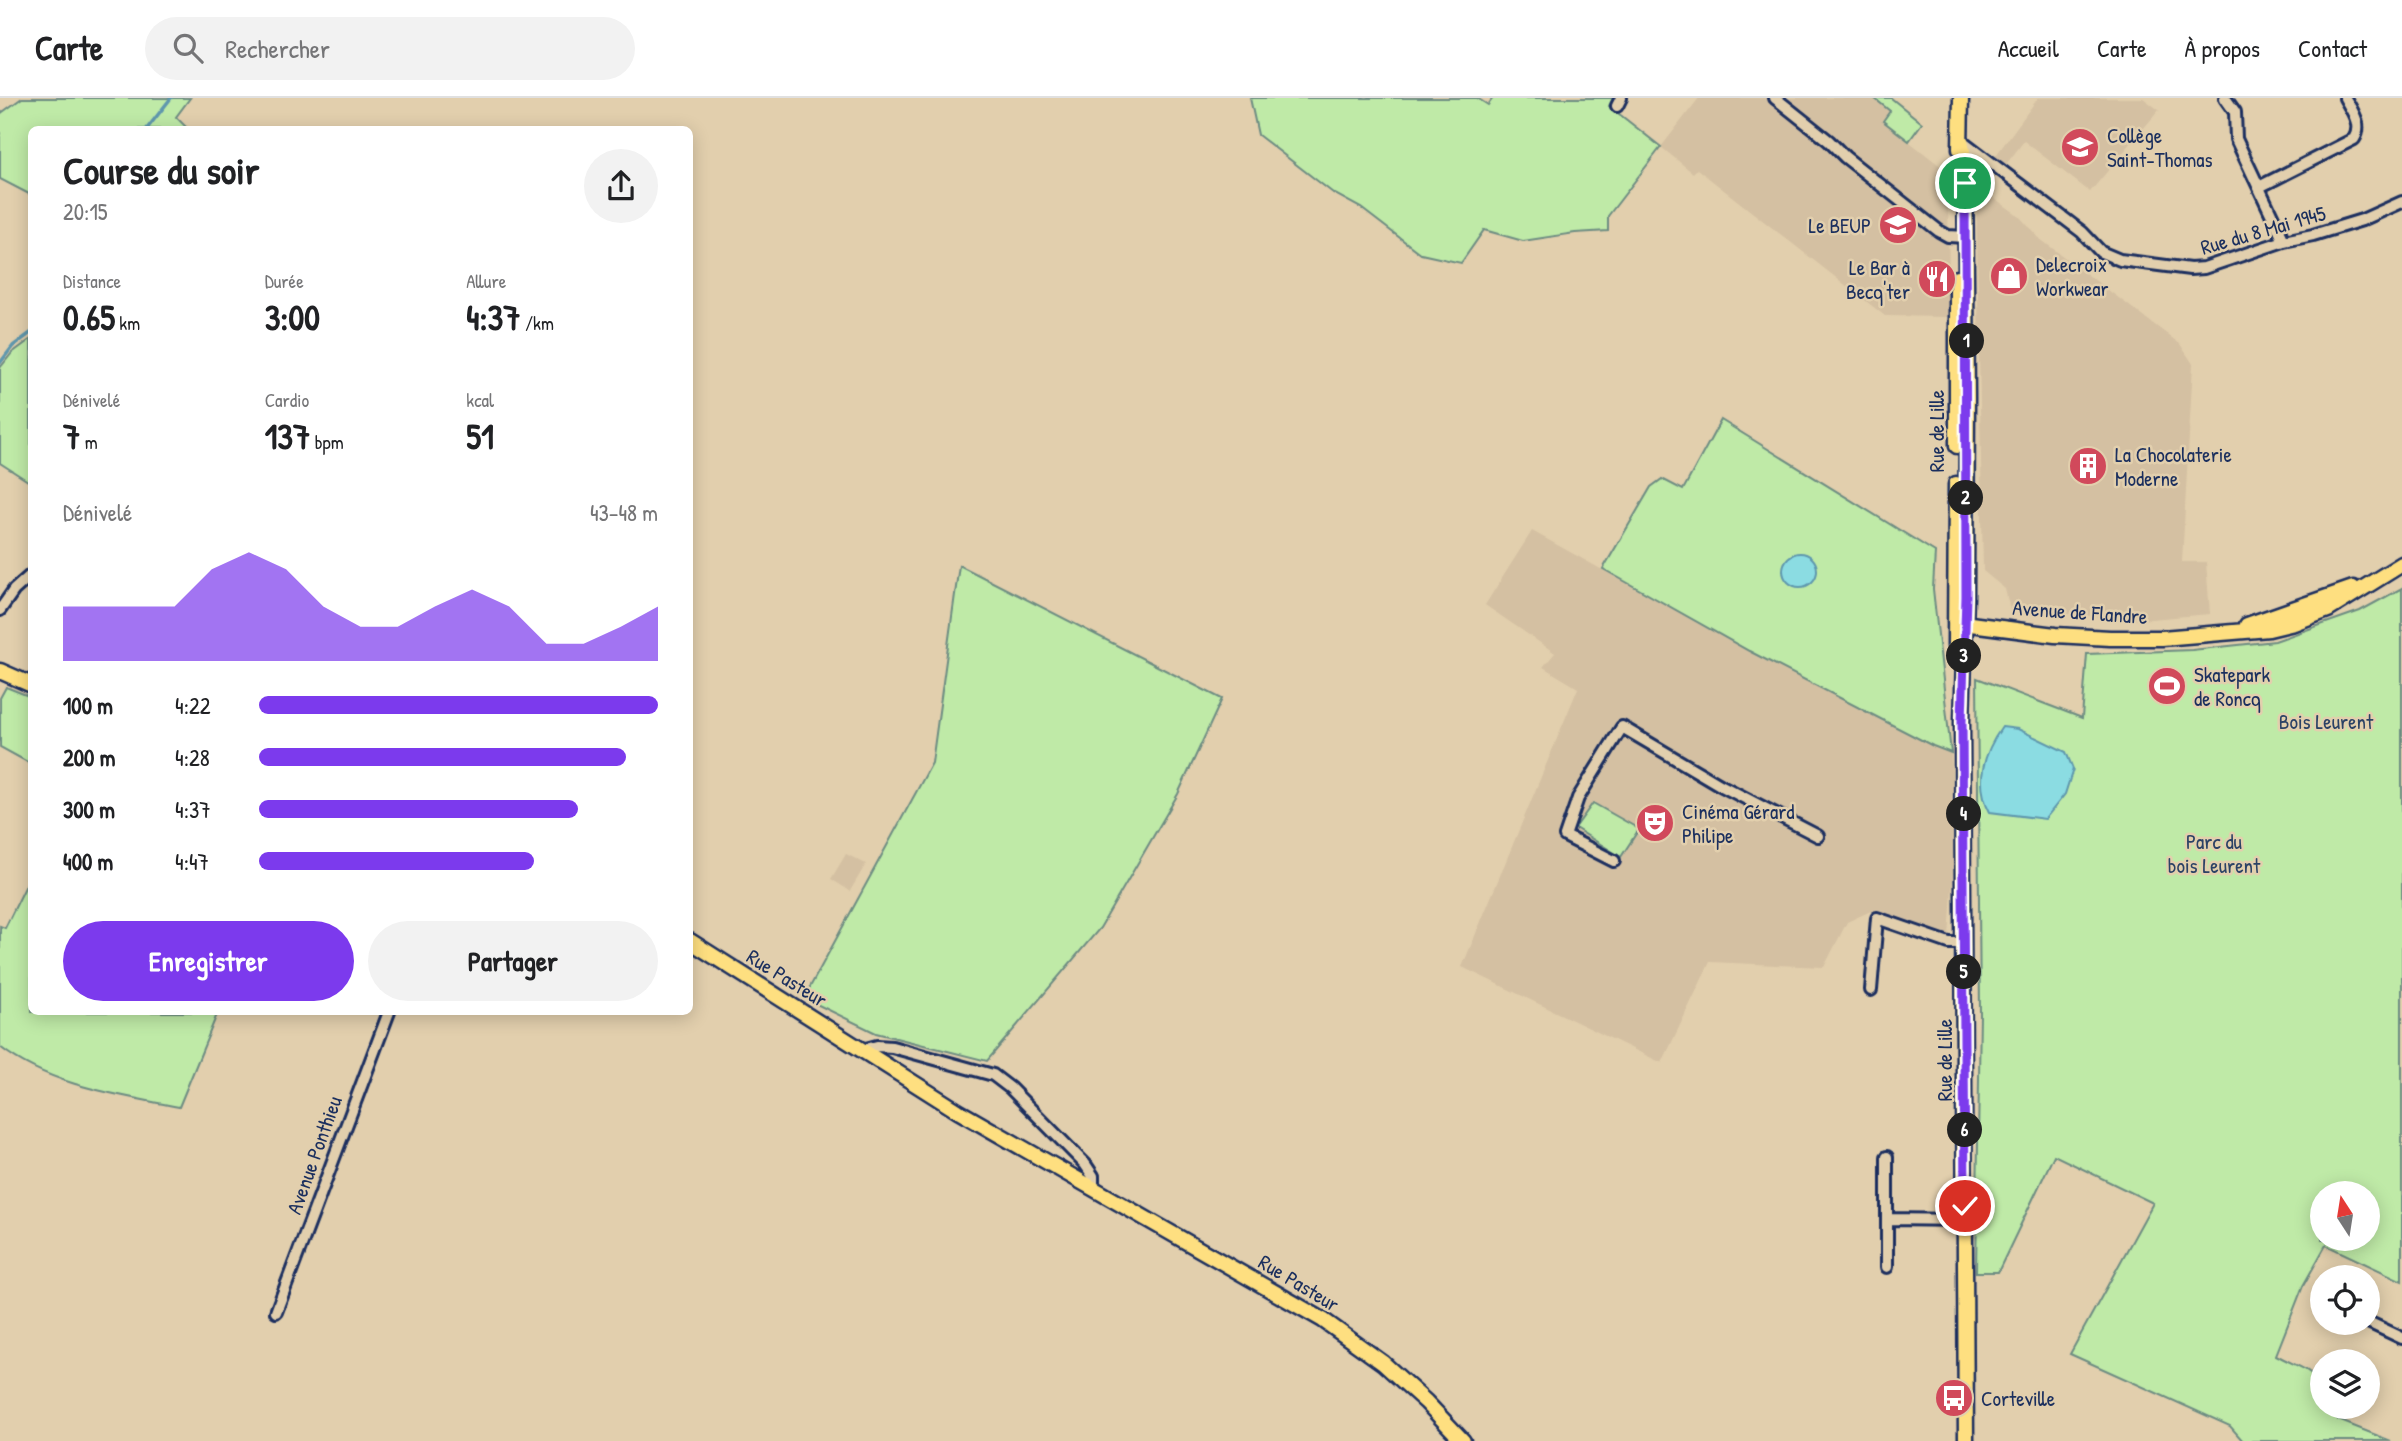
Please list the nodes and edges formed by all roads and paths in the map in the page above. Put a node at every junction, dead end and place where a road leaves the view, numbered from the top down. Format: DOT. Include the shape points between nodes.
graph roads {
  1 [pos="1776,98"];
  2 [pos="1961,98"];
  3 [pos="2225,98"];
  4 [pos="2345,99"];
  5 [pos="1961,140"];
  6 [pos="2259,187"];
  7 [pos="2402,202"];
  8 [pos="1962,237"];
  9 [pos="2284,241"];
  10 [pos="2402,564"];
  11 [pos="28,578"];
  12 [pos="0,610"];
  13 [pos="1960,622"];
  14 [pos="0,671"];
  15 [pos="28,683"];
  16 [pos="1818,836"];
  17 [pos="1614,861"];
  18 [pos="693,943"];
  19 [pos="1964,943"];
  20 [pos="1871,990"];
  21 [pos="388,1015"];
  22 [pos="862,1050"];
  23 [pos="1887,1157"];
  24 [pos="1093,1189"];
  25 [pos="1887,1219"];
  26 [pos="1965,1220"];
  27 [pos="1888,1267"];
  28 [pos="276,1312"];
  29 [pos="2380,1328"];
  30 [pos="2402,1338"];
  31 [pos="1463,1441"];
  32 [pos="1966,1441"];
  1 -- 8 [label="street" via="1844,158 1939,230"];
  2 -- 5 [label="main road, Rue de Lille"];
  3 -- 6 [label="street" via="2235,112 2235,135"];
  4 -- 6 [label="street" via="2357,123 2354,139"];
  5 -- 8 [label="main road, Rue de Lille" via="1965,162"];
  5 -- 9 [label="street, Rue du 8 Mai 1945" via="2114,259 2198,269"];
  6 -- 9 [label="street"];
  7 -- 9 [label="street, Rue du 8 Mai 1945" via="2362,220"];
  8 -- 13 [label="main road, Rue de Lille"];
  10 -- 13 [label="main road, Avenue de Flandre" via="2377,578 2250,625 2203,635 2089,638"];
  11 -- 12 [label="street"];
  13 -- 19 [label="main road, Rue de Lille"];
  14 -- 15 [label="main road"];
  16 -- 17 [label="street" via="1622,727 1578,798 1565,836"];
  18 -- 22 [label="main road, Rue Pasteur"];
  19 -- 20 [label="street" via="1949,943 1877,918"];
  19 -- 26 [label="main road, Rue de Lille"];
  21 -- 28 [label="street, Avenue Ponthieu"];
  22 -- 24 [label="main road, Rue Pasteur"];
  22 -- 24 [label="street" via="892,1047 993,1075 1085,1164 1093,1176"];
  23 -- 25 [label="street"];
  24 -- 31 [label="main road, Rue Pasteur" via="1346,1336 1402,1381"];
  25 -- 26 [label="street"];
  25 -- 27 [label="street"];
  26 -- 32 [label="main road, Rue de Lille"];
  29 -- 30 [label="street"];
}
